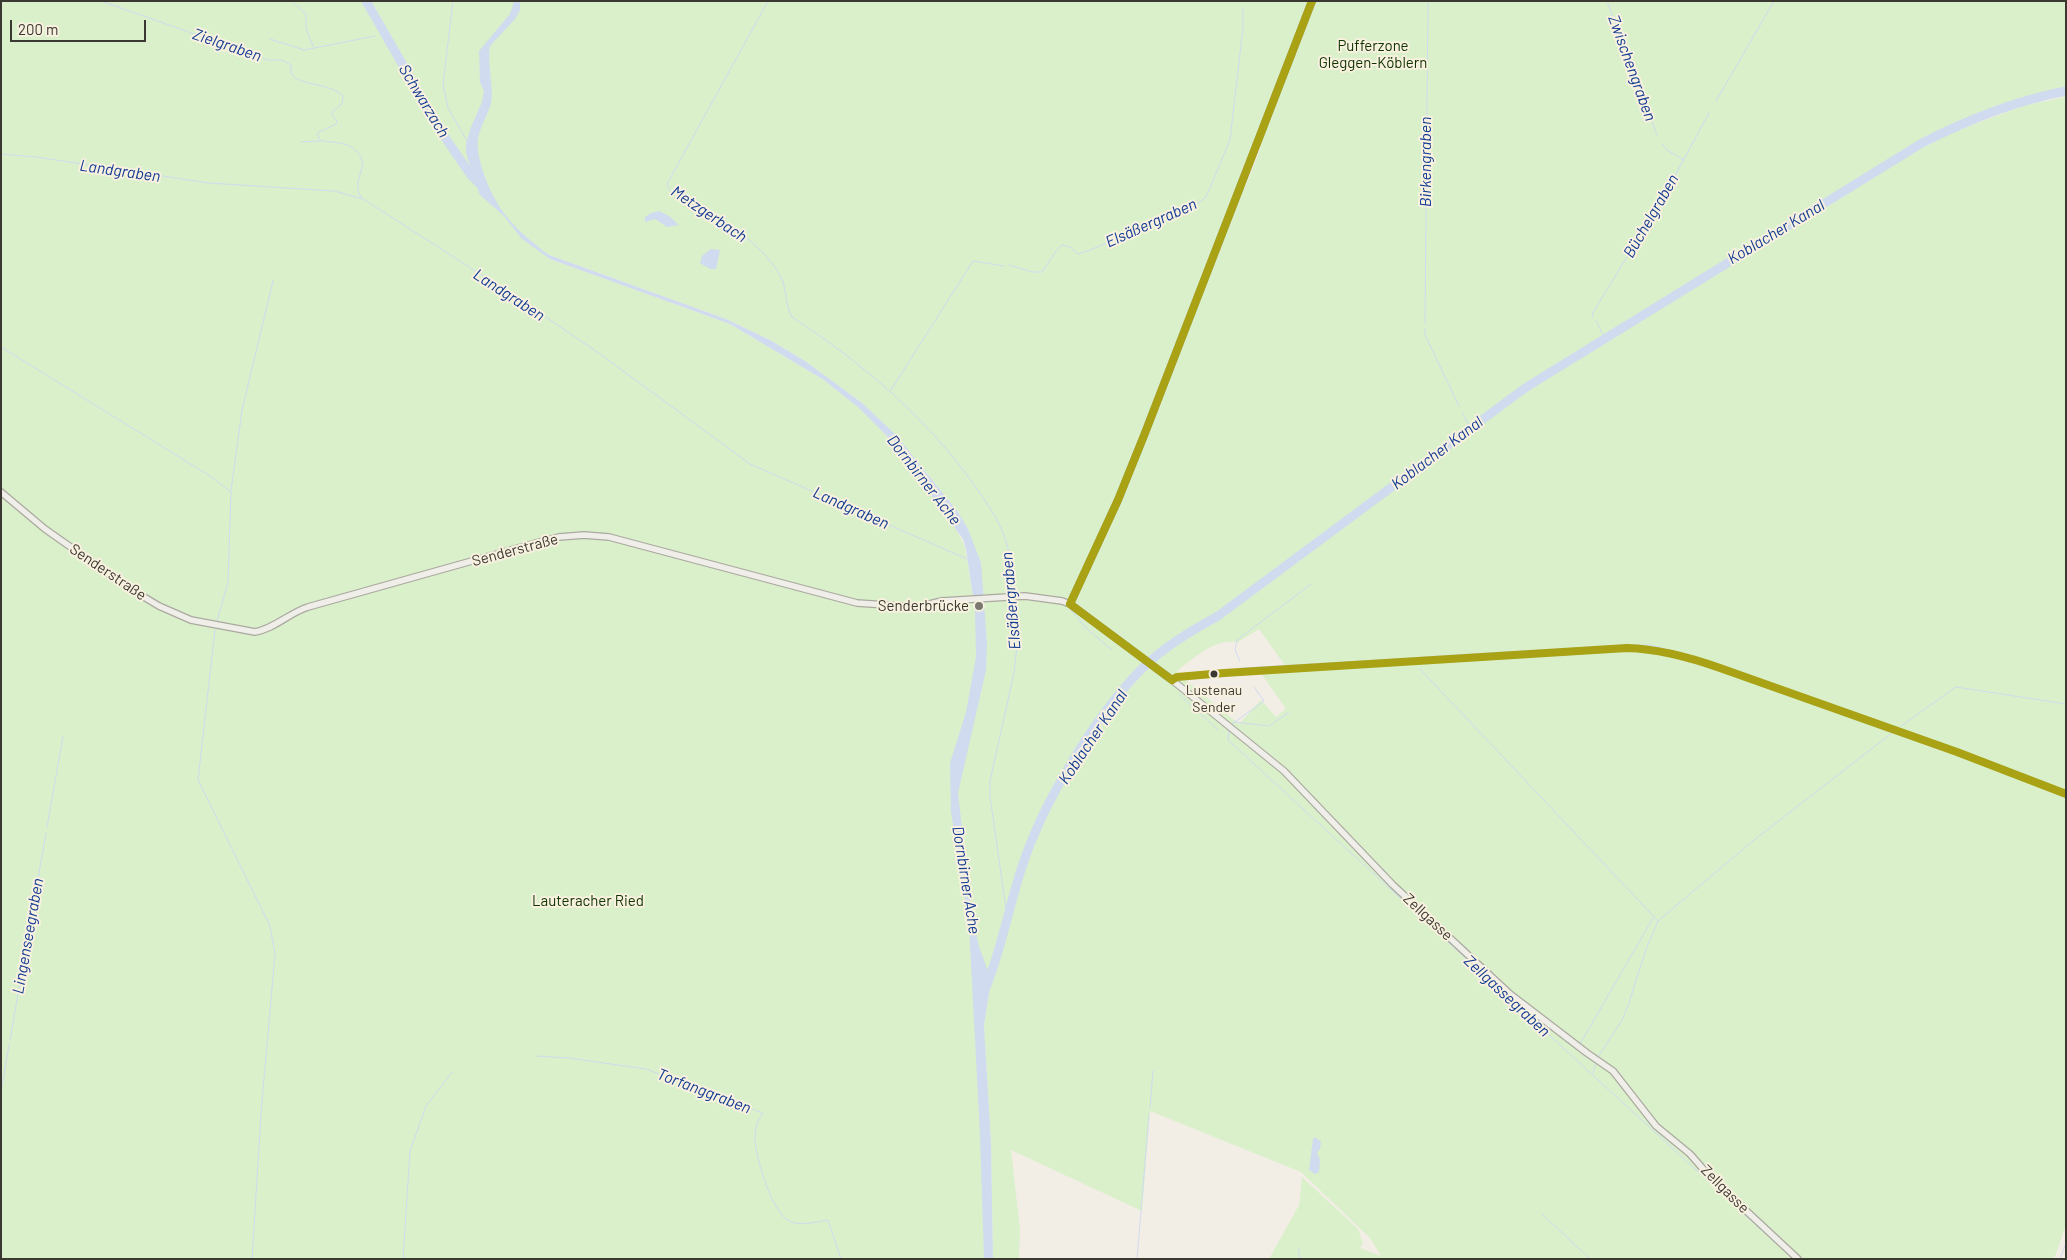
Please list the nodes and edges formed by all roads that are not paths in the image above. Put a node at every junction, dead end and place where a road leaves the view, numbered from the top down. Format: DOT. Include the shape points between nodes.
graph roads {
  1 [pos="1312,1"];
  2 [pos="1,492"];
  3 [pos="1070,604"];
  4 [pos="1172,680"];
  5 [pos="2066,794"];
  6 [pos="1798,1259"];
  1 -- 3 [label="main road" via="1145,433"];
  2 -- 3 [label="main road, Senderstraße" via="98,567 159,606 191,620 255,632 308,607 536,542 584,535 627,540 857,603 914,608 954,600 1018,596"];
  3 -- 4 [label="main road, Zellgasse"];
  4 -- 5 [label="street" via="1224,673 1652,648 1893,728"];
  4 -- 6 [label="main road, Zellgasse" via="1284,771 1394,885 1510,994 1613,1071 1656,1126 1690,1154"];
}
